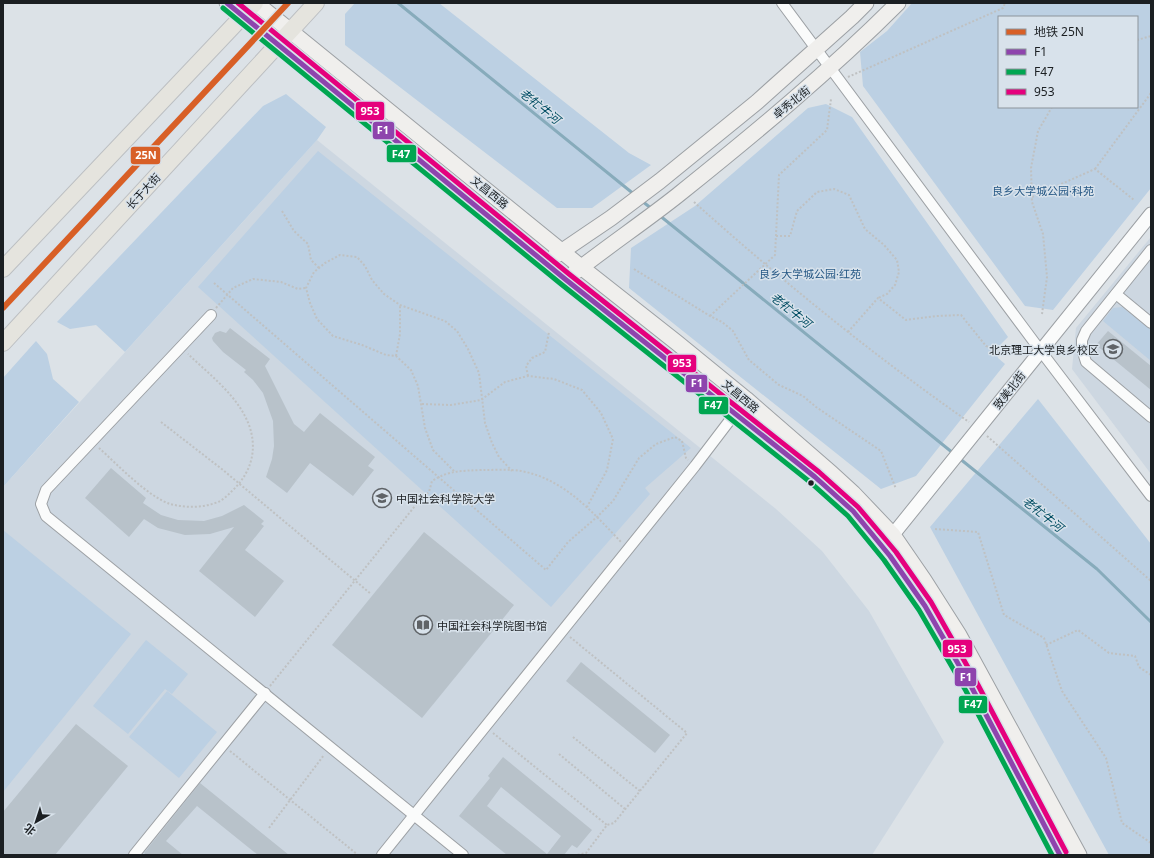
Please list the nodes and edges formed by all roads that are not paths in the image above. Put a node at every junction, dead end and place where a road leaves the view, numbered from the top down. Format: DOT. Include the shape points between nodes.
graph roads {
  1 [pos="227,3"];
  2 [pos="256,3"];
  3 [pos="316,3"];
  4 [pos="782,3"];
  5 [pos="866,3"];
  6 [pos="898,3"];
  7 [pos="243,16"];
  8 [pos="291,30"];
  9 [pos="277,45"];
  10 [pos="817,49"];
  11 [pos="831,67"];
  12 [pos="1151,214"];
  13 [pos="1151,250"];
  14 [pos="563,251"];
  15 [pos="545,262"];
  16 [pos="581,267"];
  17 [pos="3,269"];
  18 [pos="565,280"];
  19 [pos="1116,294"];
  20 [pos="211,315"];
  21 [pos="1151,323"];
  22 [pos="3,344"];
  23 [pos="1040,350"];
  24 [pos="746,399"];
  25 [pos="735,414"];
  26 [pos="1151,417"];
  27 [pos="1151,496"];
  28 [pos="893,535"];
  29 [pos="883,547"];
  30 [pos="265,693"];
  31 [pos="413,815"];
  32 [pos="134,855"];
  33 [pos="382,855"];
  34 [pos="463,855"];
  35 [pos="1060,855"];
  36 [pos="1079,855"];
  1 -- 7 [label="main road, 文昌西路"];
  2 -- 7 [label="main road"];
  2 -- 8 [label="main road, 文昌西路"];
  3 -- 8 [label="main road, 长于大街"];
  4 -- 10 [label="street"];
  5 -- 10 [label="main road, 卓秀北街"];
  6 -- 11 [label="main road, 卓秀北街"];
  7 -- 9 [label="main road, 文昌西路"];
  7 -- 17 [label="main road"];
  8 -- 9 [label="main road, 长于大街"];
  8 -- 14 [label="main road, 文昌西路"];
  9 -- 15 [label="main road, 文昌西路"];
  9 -- 22 [label="main road, 长于大街"];
  10 -- 11 [label="street"];
  10 -- 14 [label="main road, 卓秀北街" via="660,181"];
  11 -- 16 [label="main road, 卓秀北街" via="678,195"];
  11 -- 23 [label="street"];
  12 -- 23 [label="street, 致美北街"];
  13 -- 19 [label="street"];
  14 -- 15 [label="main road, 卓秀北街"];
  14 -- 16 [label="main road, 文昌西路"];
  15 -- 18 [label="main road, 文昌西路"];
  16 -- 18 [label="main road, 卓秀北街"];
  16 -- 24 [label="main road, 文昌西路"];
  18 -- 25 [label="main road, 文昌西路"];
  19 -- 21 [label="street"];
  19 -- 26 [label="street" via="1086,331 1082,349 1086,362 1092,369"];
  20 -- 30 [label="street" via="46,490 41,504 46,516"];
  23 -- 27 [label="street"];
  23 -- 28 [label="street, 致美北街"];
  24 -- 25 [label="street"];
  24 -- 28 [label="main road, 文昌西路" via="837,478"];
  25 -- 29 [label="main road, 文昌西路" via="815,477 852,512"];
  25 -- 31 [label="street"];
  28 -- 29 [label="street, 致美北街"];
  28 -- 36 [label="main road, 文昌西路" via="959,635"];
  29 -- 35 [label="main road, 文昌西路" via="925,606 972,688"];
  30 -- 31 [label="street"];
  30 -- 32 [label="street"];
  31 -- 33 [label="street"];
  31 -- 34 [label="street"];
}
